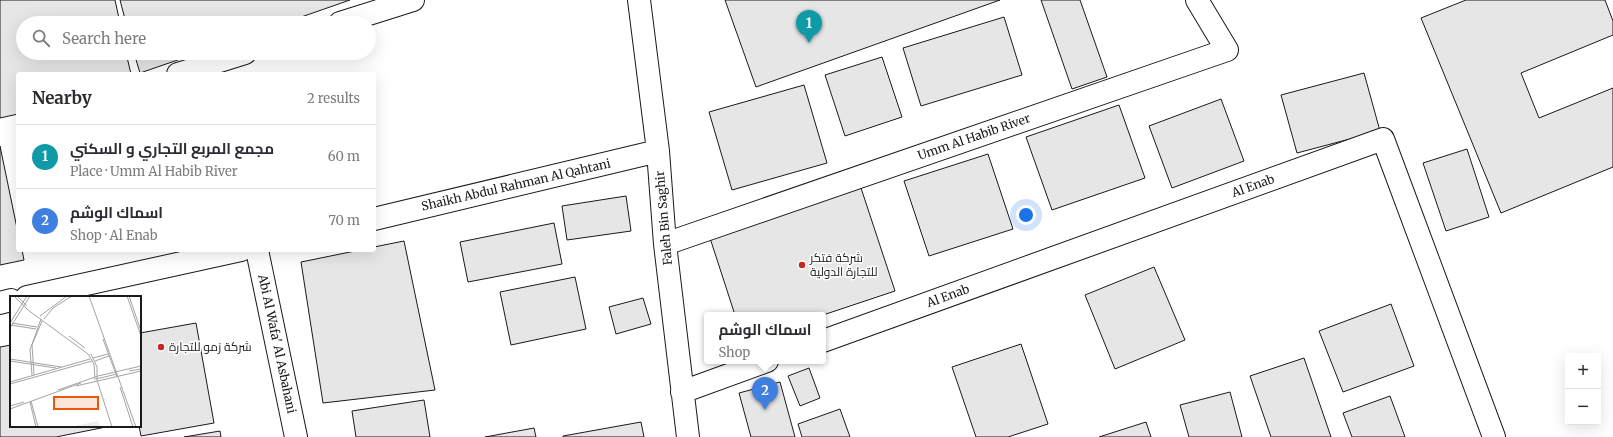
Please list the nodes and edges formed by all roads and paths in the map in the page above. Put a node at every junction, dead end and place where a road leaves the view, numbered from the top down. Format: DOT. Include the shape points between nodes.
graph roads {
  1 [pos="413,0"];
  2 [pos="639,0"];
  3 [pos="1197,0"];
  4 [pos="362,16"];
  5 [pos="223,60"];
  6 [pos="184,72"];
  7 [pos="658,151"];
  8 [pos="376,219"];
  9 [pos="665,244"];
  10 [pos="231,252"];
  11 [pos="257,252"];
  12 [pos="32,296"];
  13 [pos="10,300"];
  14 [pos="0,303"];
  15 [pos="826,340"];
  16 [pos="759,364"];
  17 [pos="682,392"];
  18 [pos="296,437"];
  19 [pos="688,437"];
  20 [pos="1494,437"];
  1 -- 4 [label="street"];
  2 -- 7 [label="street, Faleh Bin Saghir"];
  3 -- 9 [label="street, Umm Al Habib River" via="1227,50"];
  5 -- 6 [label="street"];
  7 -- 8 [label="street, Shaikh Abdul Rahman Al Qahtani"];
  7 -- 9 [label="street, Faleh Bin Saghir"];
  9 -- 17 [label="street, Faleh Bin Saghir"];
  10 -- 12 [label="street"];
  11 -- 18 [label="street, Abi Al Wafa' Al Asbahani"];
  13 -- 14 [label="street"];
  15 -- 20 [label="street, Al Enab" via="1383,139"];
  16 -- 17 [label="street"];
  17 -- 19 [label="street, Faleh Bin Saghir"];
}
